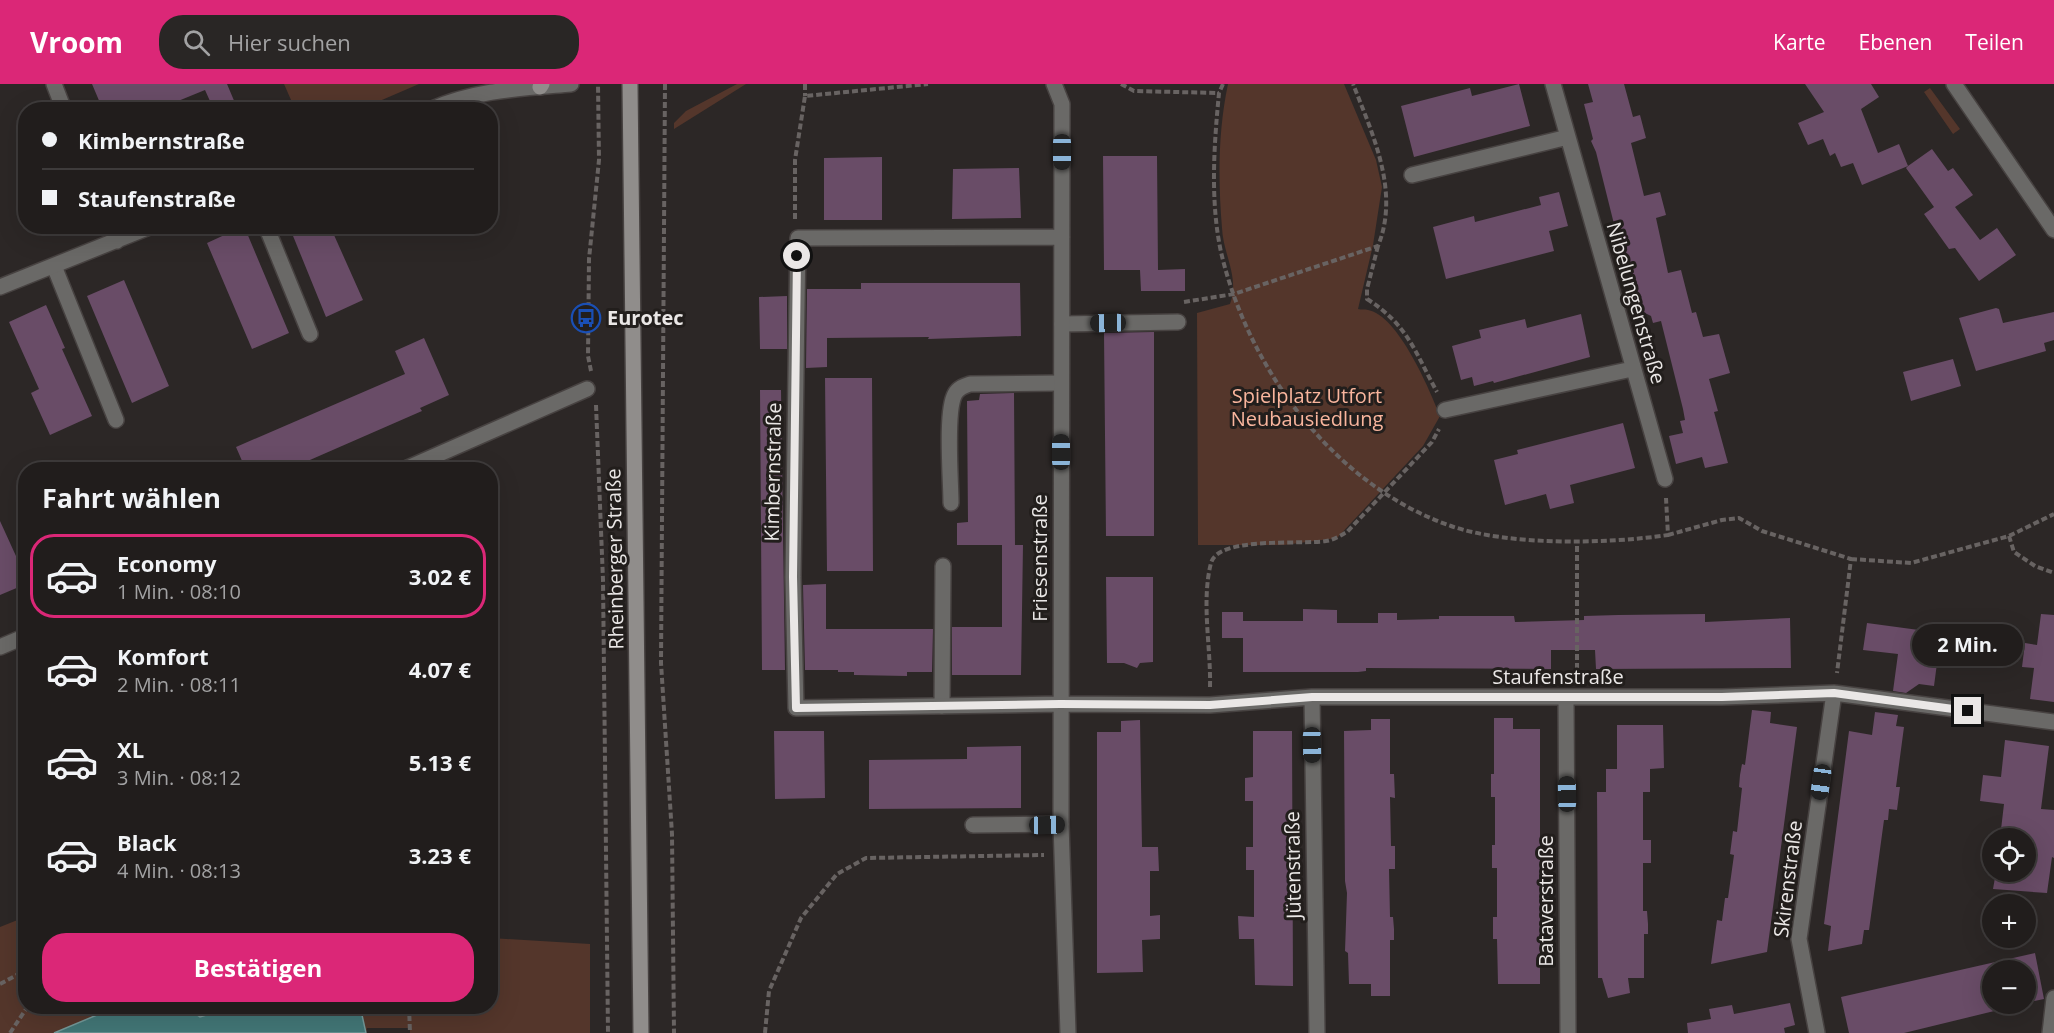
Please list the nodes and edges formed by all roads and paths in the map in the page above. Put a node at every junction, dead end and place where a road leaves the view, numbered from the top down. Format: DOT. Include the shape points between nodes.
graph roads {
  1 [pos="54,84"];
  2 [pos="571,84"];
  3 [pos="598,84"];
  4 [pos="630,84"];
  5 [pos="665,84"];
  6 [pos="805,84"];
  7 [pos="928,84"];
  8 [pos="1054,84"];
  9 [pos="1121,84"];
  10 [pos="1223,84"];
  11 [pos="1353,84"];
  12 [pos="1553,84"];
  13 [pos="1954,84"];
  14 [pos="541,85"];
  15 [pos="1219,93"];
  16 [pos="805,96"];
  17 [pos="61,102"];
  18 [pos="445,102"];
  19 [pos="1568,137"];
  20 [pos="1412,175"];
  21 [pos="2054,230"];
  22 [pos="114,234"];
  23 [pos="269,234"];
  24 [pos="1062,237"];
  25 [pos="798,238"];
  26 [pos="1378,246"];
  27 [pos="54,266"];
  28 [pos="0,287"];
  29 [pos="1234,294"];
  30 [pos="1176,302"];
  31 [pos="1178,322"];
  32 [pos="1062,324"];
  33 [pos="310,334"];
  34 [pos="1632,369"];
  35 [pos="1061,383"];
  36 [pos="590,388"];
  37 [pos="1445,410"];
  38 [pos="116,420"];
  39 [pos="421,462"];
  40 [pos="1665,479"];
  41 [pos="1382,492"];
  42 [pos="951,503"];
  43 [pos="2054,514"];
  44 [pos="1668,535"];
  45 [pos="2009,536"];
  46 [pos="1577,541"];
  47 [pos="1851,560"];
  48 [pos="943,566"];
  49 [pos="2054,573"];
  50 [pos="18,639"];
  51 [pos="0,647"];
  52 [pos="1834,693"];
  53 [pos="1312,697"];
  54 [pos="1571,698"];
  55 [pos="1060,704"];
  56 [pos="1210,705"];
  57 [pos="942,706"];
  58 [pos="2054,722"];
  59 [pos="1061,824"];
  60 [pos="974,825"];
  61 [pos="1047,855"];
  62 [pos="18,974"];
  63 [pos="0,984"];
  64 [pos="2054,998"];
  65 [pos="23,1014"];
  66 [pos="409,1014"];
  67 [pos="10,1033"];
  68 [pos="410,1033"];
  69 [pos="608,1033"];
  70 [pos="641,1033"];
  71 [pos="674,1033"];
  72 [pos="765,1033"];
  73 [pos="1068,1033"];
  74 [pos="1317,1033"];
  75 [pos="1568,1033"];
  76 [pos="1816,1033"];
  77 [pos="2049,1033"];
  1 -- 17 [label="street"];
  2 -- 14 [label="street"];
  3 -- 36 [label="path" via="599,160 589,259"];
  4 -- 70 [label="main road, Rheinberger Straße"];
  5 -- 71 [label="path" via="661,663 672,834"];
  6 -- 16 [label="path"];
  7 -- 16 [label="path"];
  8 -- 24 [label="street, Friesenstraße" via="1062,104"];
  9 -- 15 [label="path" via="1134,91"];
  10 -- 15 [label="path"];
  11 -- 26 [label="path" via="1378,148 1387,187"];
  12 -- 19 [label="street, Nibelungenstraße"];
  13 -- 21 [label="street"];
  14 -- 18 [label="street"];
  15 -- 29 [label="path" via="1214,172 1216,213 1221,251"];
  16 -- 25 [label="path" via="793,195"];
  19 -- 20 [label="street"];
  19 -- 34 [label="street, Nibelungenstraße"];
  22 -- 27 [label="street"];
  23 -- 33 [label="street"];
  24 -- 25 [label="street"];
  24 -- 32 [label="street, Friesenstraße"];
  25 -- 57 [label="street, Kimbernstraße" via="793,577 796,708"];
  26 -- 29 [label="path"];
  26 -- 37 [label="path" via="1367,299 1389,313 1422,358"];
  27 -- 28 [label="street"];
  27 -- 38 [label="street"];
  29 -- 30 [label="path" via="1198,302"];
  29 -- 41 [label="path" via="1250,336 1289,399 1335,452"];
  31 -- 32 [label="street"];
  32 -- 35 [label="street, Friesenstraße"];
  34 -- 37 [label="street"];
  34 -- 40 [label="street, Nibelungenstraße"];
  35 -- 42 [label="street" via="961,387 955,394 950,424"];
  35 -- 55 [label="street, Friesenstraße"];
  36 -- 39 [label="street"];
  36 -- 69 [label="path" via="598,419 603,580"];
  37 -- 41 [label="path" via="1447,416 1432,442"];
  40 -- 44 [label="path"];
  41 -- 46 [label="path" via="1452,526 1482,533"];
  41 -- 56 [label="path" via="1347,532 1329,541 1242,544 1220,550 1211,561"];
  43 -- 45 [label="path"];
  44 -- 46 [label="path"];
  44 -- 47 [label="path" via="1739,518 1762,531"];
  45 -- 47 [label="path" via="1911,563"];
  45 -- 49 [label="path" via="2014,552"];
  46 -- 54 [label="path"];
  47 -- 52 [label="path"];
  48 -- 57 [label="street"];
  50 -- 51 [label="street"];
  52 -- 54 [label="street, Staufenstraße"];
  52 -- 58 [label="street, Staufenstraße"];
  52 -- 76 [label="street, Skirenstraße" via="1799,939"];
  53 -- 54 [label="street, Staufenstraße"];
  53 -- 56 [label="street, Staufenstraße"];
  53 -- 74 [label="street, Jütenstraße"];
  54 -- 75 [label="street, Bataverstraße"];
  55 -- 56 [label="street, Staufenstraße"];
  55 -- 57 [label="street, Kimbernstraße"];
  55 -- 59 [label="street, Friesenstraße"];
  59 -- 60 [label="street"];
  59 -- 73 [label="street, Friesenstraße"];
  61 -- 72 [label="path" via="866,858 837,874 801,918 769,991"];
  62 -- 63 [label="path"];
  64 -- 77 [label="street"];
  65 -- 67 [label="path"];
  66 -- 68 [label="path"];
}
